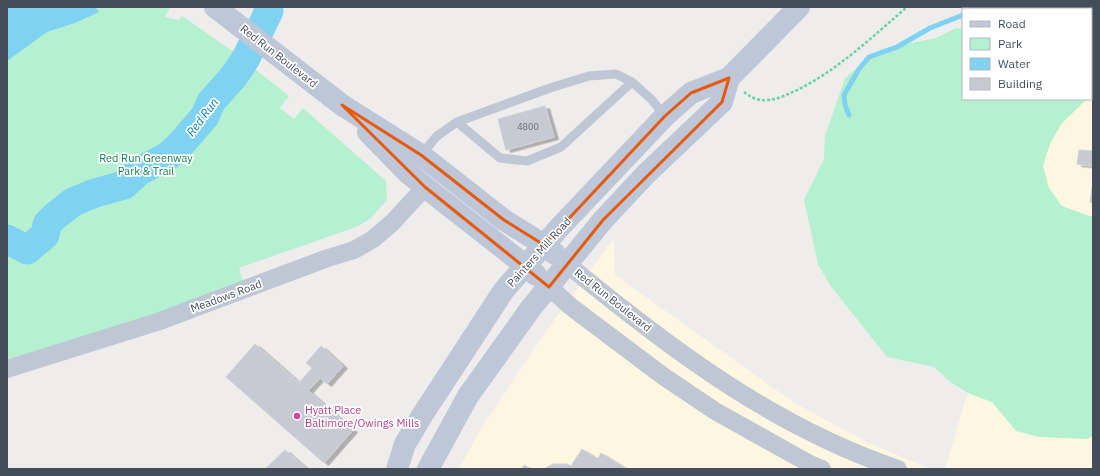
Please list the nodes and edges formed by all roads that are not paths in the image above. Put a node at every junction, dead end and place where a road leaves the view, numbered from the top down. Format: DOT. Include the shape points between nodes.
graph roads {
  1 [pos="214,7"];
  2 [pos="799,7"];
  3 [pos="729,78"];
  4 [pos="632,82"];
  5 [pos="665,116"];
  6 [pos="457,122"];
  7 [pos="415,164"];
  8 [pos="424,187"];
  9 [pos="544,245"];
  10 [pos="568,264"];
  11 [pos="526,266"];
  12 [pos="549,287"];
  13 [pos="7,369"];
  14 [pos="397,469"];
  15 [pos="428,469"];
  16 [pos="822,469"];
  17 [pos="898,469"];
  1 -- 7 [label="main road, Red Run Boulevard"];
  2 -- 3 [label="main road, Painters Mill Road"];
  3 -- 5 [label="main road, Painters Mill Road" via="691,93"];
  3 -- 10 [label="main road, Painters Mill Road" via="722,102 646,174 603,220"];
  4 -- 5 [label="lane"];
  4 -- 6 [label="lane" via="616,74 589,76"];
  4 -- 6 [label="lane" via="561,148 527,161 500,158"];
  5 -- 9 [label="main road, Painters Mill Road"];
  6 -- 7 [label="lane" via="437,136"];
  7 -- 8 [label="main road, Red Run Boulevard"];
  7 -- 9 [label="main road, Red Run Boulevard"];
  8 -- 11 [label="main road, Red Run Boulevard"];
  8 -- 13 [label="street, Meadows Road" via="392,223 373,239 354,250 157,322"];
  9 -- 10 [label="main road, Red Run Boulevard"];
  9 -- 11 [label="main road, Painters Mill Road"];
  10 -- 12 [label="main road, Painters Mill Road"];
  10 -- 17 [label="street, Red Run Boulevard" via="679,352 732,388 825,440"];
  11 -- 12 [label="main road, Red Run Boulevard"];
  11 -- 14 [label="main road, Painters Mill Road" via="504,290 423,414 405,444"];
  12 -- 15 [label="main road, Painters Mill Road" via="468,396"];
  12 -- 16 [label="street, Red Run Boulevard" via="570,306 663,376 715,411"];
}
